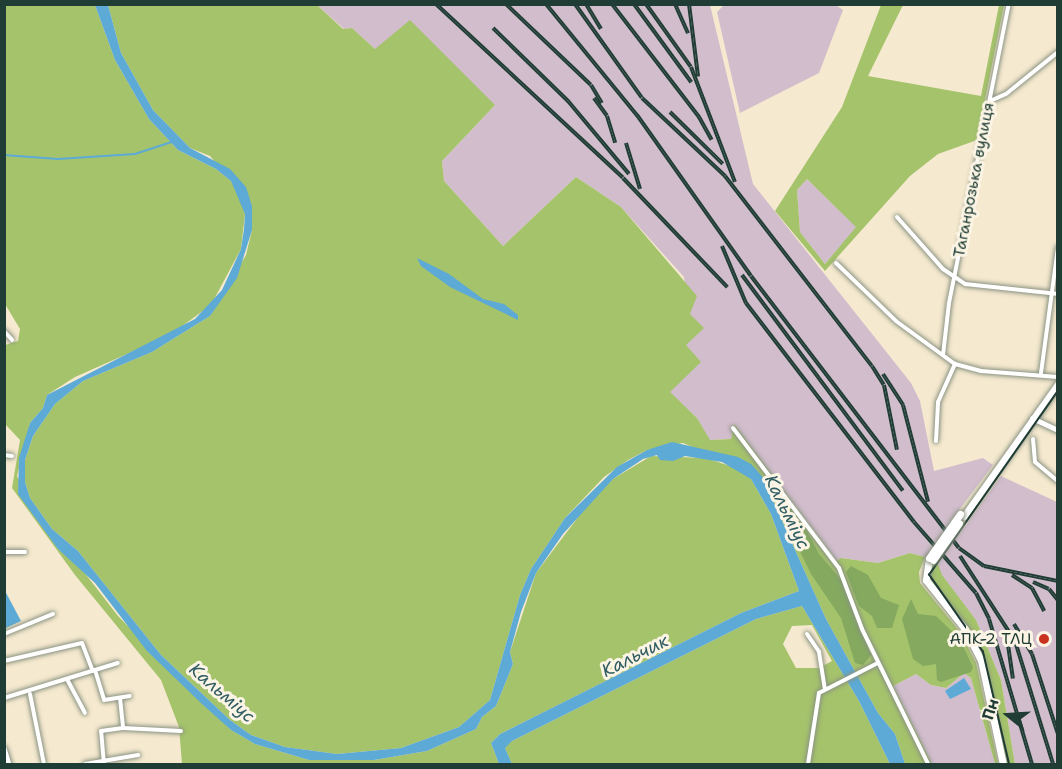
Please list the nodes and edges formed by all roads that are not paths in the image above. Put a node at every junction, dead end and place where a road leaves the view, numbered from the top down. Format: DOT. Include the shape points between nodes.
graph roads {
  1 [pos="1009,4"];
  2 [pos="1058,52"];
  3 [pos="990,101"];
  4 [pos="897,217"];
  5 [pos="1058,247"];
  6 [pos="836,263"];
  7 [pos="955,277"];
  8 [pos="1051,294"];
  9 [pos="1058,294"];
  10 [pos="4,331"];
  11 [pos="12,340"];
  12 [pos="943,355"];
  13 [pos="955,364"];
  14 [pos="1041,372"];
  15 [pos="1058,376"];
  16 [pos="1058,384"];
  17 [pos="1032,418"];
  18 [pos="733,428"];
  19 [pos="1058,430"];
  20 [pos="1033,439"];
  21 [pos="936,441"];
  22 [pos="4,455"];
  23 [pos="12,456"];
  24 [pos="1058,481"];
  25 [pos="4,552"];
  26 [pos="25,552"];
  27 [pos="53,614"];
  28 [pos="4,634"];
  29 [pos="807,634"];
  30 [pos="4,661"];
  31 [pos="118,663"];
  32 [pos="878,663"];
  33 [pos="94,671"];
  34 [pos="68,681"];
  35 [pos="825,689"];
  36 [pos="30,694"];
  37 [pos="130,696"];
  38 [pos="4,698"];
  39 [pos="120,698"];
  40 [pos="85,713"];
  41 [pos="123,728"];
  42 [pos="181,731"];
  43 [pos="4,748"];
  44 [pos="138,755"];
  45 [pos="104,763"];
  46 [pos="9,765"];
  47 [pos="44,765"];
  48 [pos="85,765"];
  49 [pos="808,765"];
  50 [pos="928,765"];
  51 [pos="1003,765"];
  1 -- 3 [label="street, Таганрозька вулиця"];
  2 -- 3 [label="street" via="1006,94"];
  3 -- 7 [label="street, Таганрозька вулиця"];
  4 -- 7 [label="street" via="943,269"];
  5 -- 8 [label="street"];
  6 -- 12 [label="street" via="896,321"];
  7 -- 8 [label="street" via="969,285"];
  7 -- 12 [label="street, Таганрозька вулиця"];
  8 -- 9 [label="street"];
  8 -- 14 [label="street"];
  10 -- 11 [label="street"];
  12 -- 13 [label="street"];
  13 -- 14 [label="street" via="981,371"];
  13 -- 21 [label="street" via="938,402"];
  14 -- 15 [label="street"];
  16 -- 17 [label="highway"];
  17 -- 19 [label="main road"];
  17 -- 51 [label="highway, bridge" via="926,568 928,584 965,629 981,660"];
  18 -- 32 [label="street" via="839,568"];
  20 -- 24 [label="street" via="1035,462"];
  22 -- 23 [label="street"];
  25 -- 26 [label="street"];
  27 -- 28 [label="street"];
  29 -- 35 [label="street" via="819,652"];
  30 -- 33 [label="street" via="82,643"];
  31 -- 33 [label="street"];
  32 -- 35 [label="street"];
  32 -- 50 [label="street"];
  33 -- 34 [label="street"];
  33 -- 39 [label="street" via="104,700"];
  34 -- 36 [label="street"];
  34 -- 40 [label="street"];
  35 -- 49 [label="street" via="819,693"];
  36 -- 38 [label="street"];
  36 -- 47 [label="street"];
  37 -- 39 [label="street"];
  39 -- 41 [label="street"];
  41 -- 42 [label="street"];
  41 -- 45 [label="street" via="101,731"];
  43 -- 46 [label="street"];
  44 -- 45 [label="street"];
  45 -- 48 [label="street"];
}
